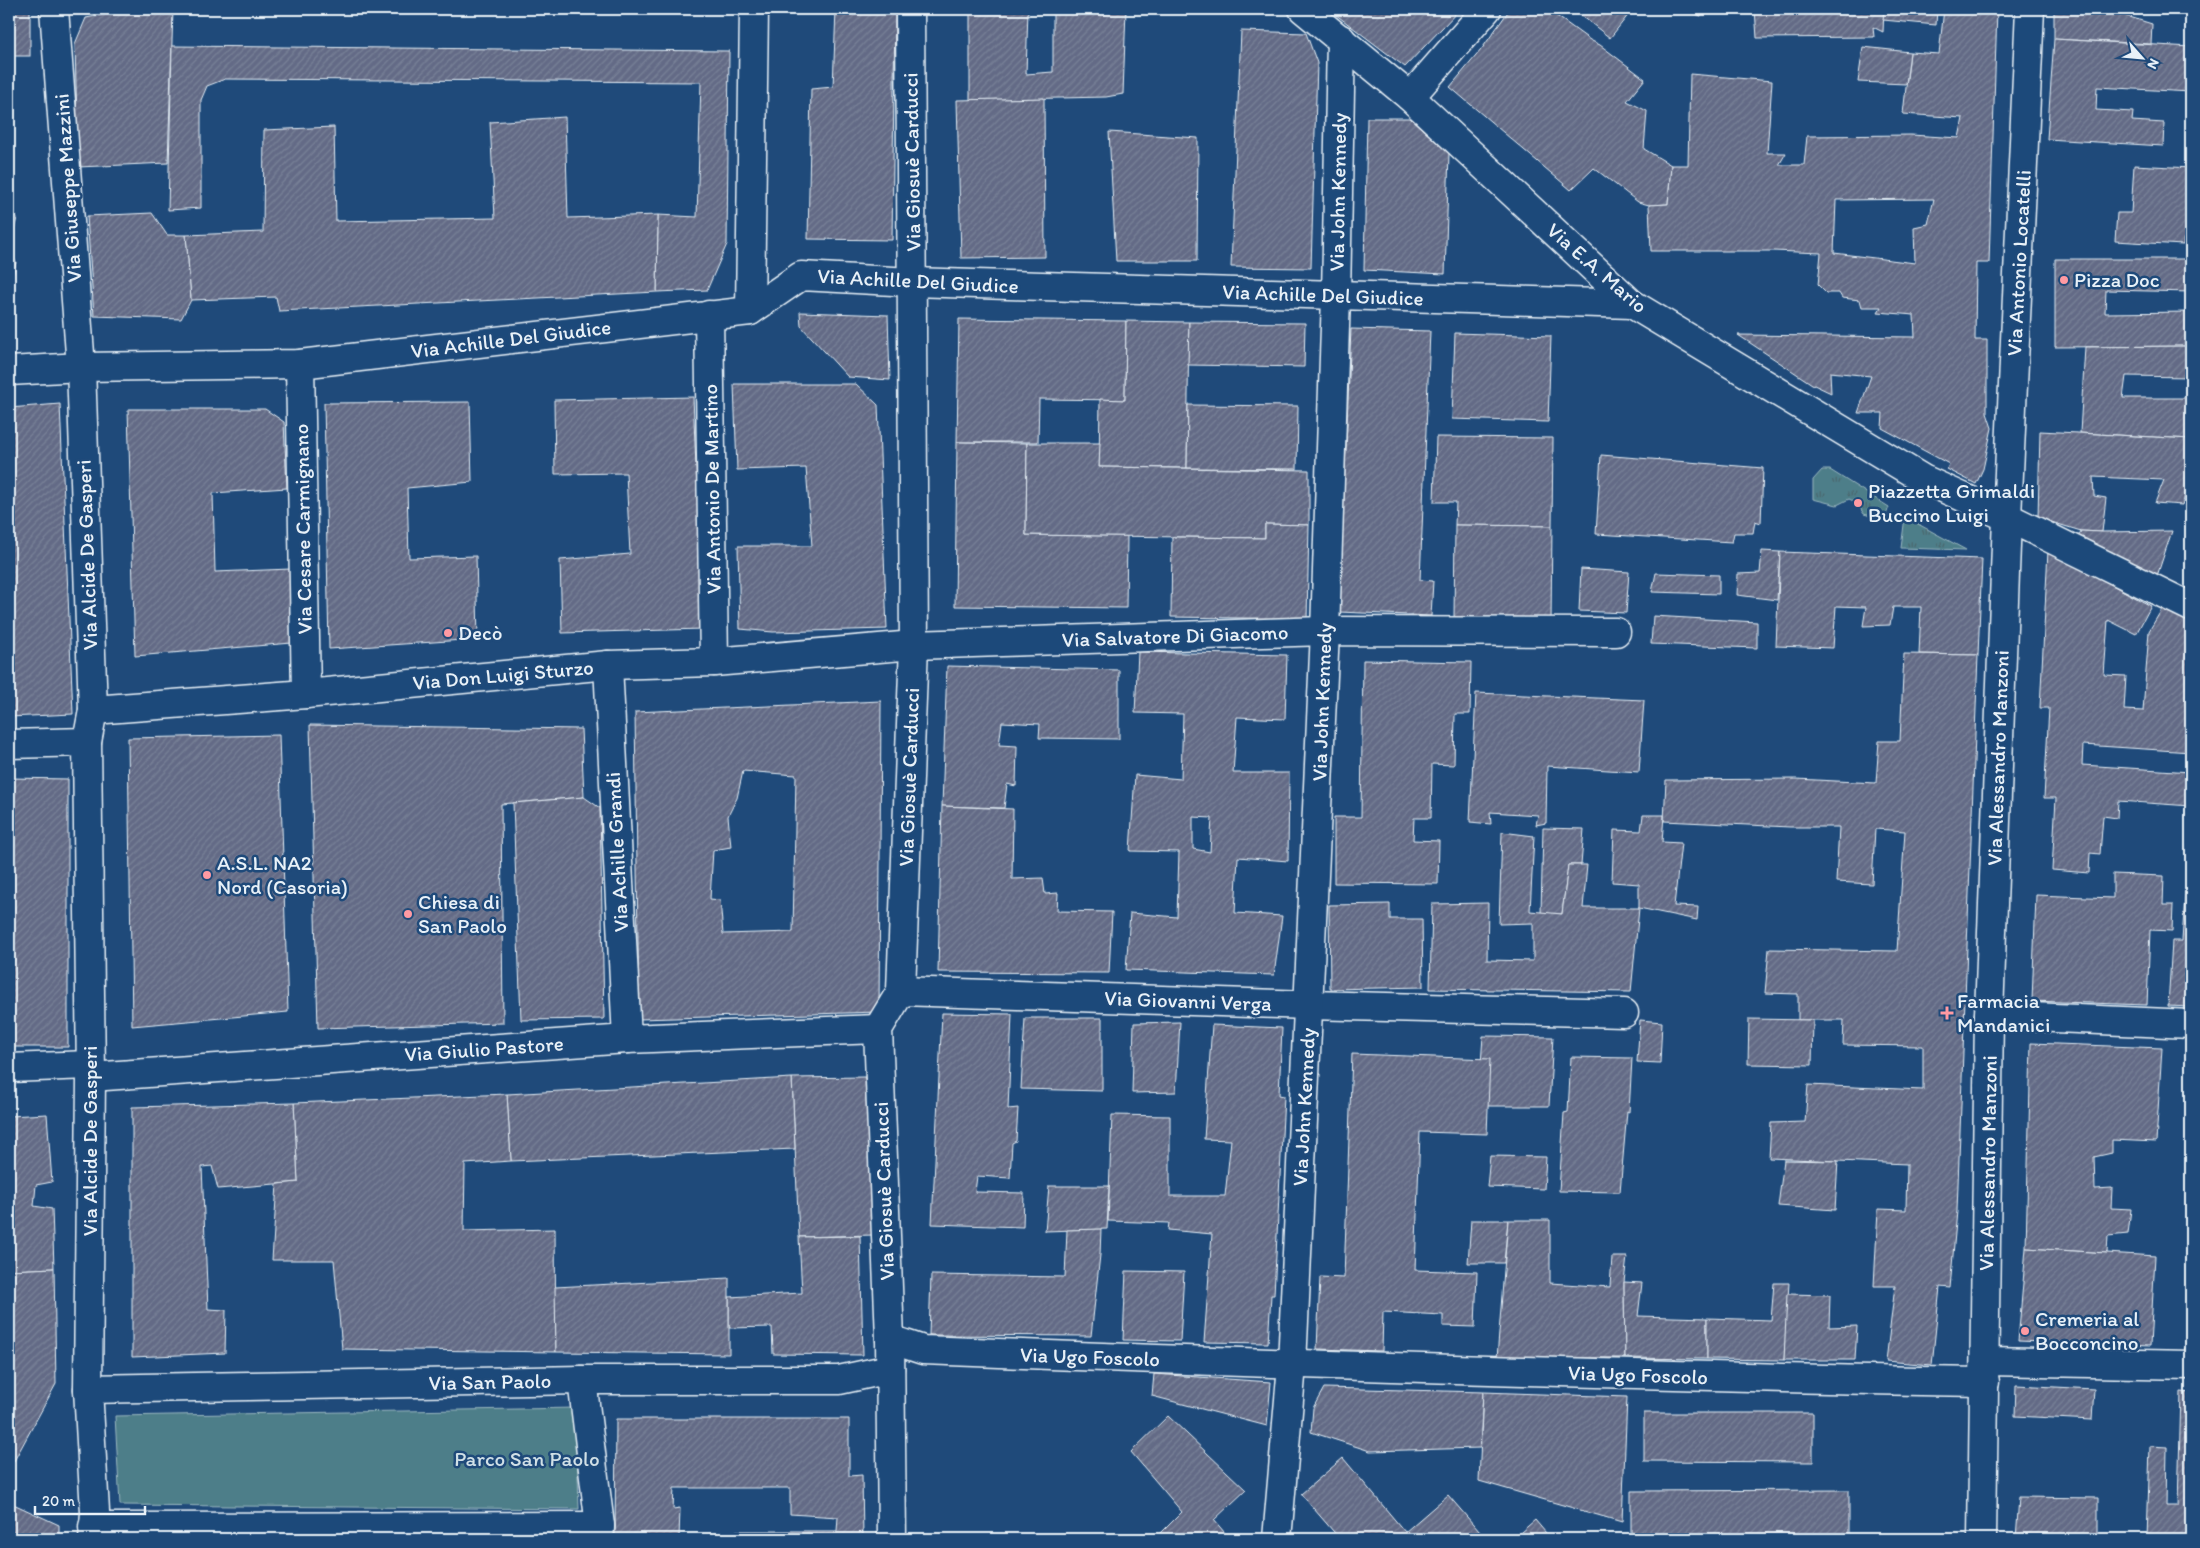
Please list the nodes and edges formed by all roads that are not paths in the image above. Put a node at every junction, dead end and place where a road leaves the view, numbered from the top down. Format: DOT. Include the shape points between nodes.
graph roads {
  1 [pos="54,9"];
  2 [pos="754,9"];
  3 [pos="910,9"];
  4 [pos="1303,9"];
  5 [pos="1487,9"];
  6 [pos="2030,9"];
  7 [pos="1341,39"];
  8 [pos="1410,97"];
  9 [pos="912,282"];
  10 [pos="1336,296"];
  11 [pos="1632,304"];
  12 [pos="750,311"];
  13 [pos="709,316"];
  14 [pos="300,364"];
  15 [pos="81,367"];
  16 [pos="9,371"];
  17 [pos="2007,517"];
  18 [pos="2191,607"];
  19 [pos="1325,631"];
  20 [pos="1616,632"];
  21 [pos="914,645"];
  22 [pos="714,662"];
  23 [pos="608,666"];
  24 [pos="306,694"];
  25 [pos="93,710"];
  26 [pos="87,742"];
  27 [pos="9,744"];
  28 [pos="901,991"];
  29 [pos="1309,1005"];
  30 [pos="1624,1013"];
  31 [pos="1989,1015"];
  32 [pos="2191,1024"];
  33 [pos="878,1029"];
  34 [pos="627,1039"];
  35 [pos="9,1068"];
  36 [pos="90,1071"];
  37 [pos="890,1339"];
  38 [pos="1292,1365"];
  39 [pos="2191,1365"];
  40 [pos="890,1369"];
  41 [pos="1985,1371"];
  42 [pos="582,1380"];
  43 [pos="88,1389"];
  44 [pos="599,1532"];
  45 [pos="93,1533"];
  46 [pos="892,1539"];
  47 [pos="1277,1539"];
  48 [pos="1982,1539"];
  1 -- 15 [label="street, Via Giuseppe Mazzini"];
  2 -- 12 [label="street"];
  3 -- 9 [label="street, Via Giosuè Carducci"];
  4 -- 7 [label="street, Via E.A. Mario"];
  5 -- 8 [label="street"];
  6 -- 17 [label="street, Via Antonio Locatelli"];
  7 -- 8 [label="street, Via E.A. Mario"];
  7 -- 10 [label="street, Via John Kennedy"];
  8 -- 11 [label="street, Via E.A. Mario"];
  9 -- 10 [label="street, Via Achille Del Giudice"];
  9 -- 12 [label="street, Via Achille Del Giudice" via="801,276"];
  9 -- 21 [label="street, Via Giosuè Carducci"];
  10 -- 11 [label="street, Via Achille Del Giudice"];
  10 -- 19 [label="street, Via John Kennedy"];
  11 -- 17 [label="street, Via E.A. Mario" via="1923,479"];
  12 -- 13 [label="street, Via Achille Del Giudice"];
  13 -- 14 [label="street, Via Achille Del Giudice"];
  13 -- 22 [label="street, Via Antonio De Martino"];
  14 -- 15 [label="street, Via Achille Del Giudice"];
  14 -- 24 [label="street, Via Cesare Carmignano"];
  15 -- 16 [label="street, Via Achille Del Giudice"];
  15 -- 25 [label="street, Via Alcide De Gasperi"];
  17 -- 18 [label="street, Via E.A. Mario"];
  17 -- 31 [label="street, Via Alessandro Manzoni"];
  19 -- 20 [label="street, Via Salvatore Di Giacomo"];
  19 -- 21 [label="street, Via Salvatore Di Giacomo"];
  19 -- 29 [label="street, Via John Kennedy"];
  21 -- 22 [label="street, Via Don Luigi Sturzo"];
  21 -- 28 [label="street, Via Giosuè Carducci"];
  22 -- 23 [label="street, Via Don Luigi Sturzo"];
  23 -- 24 [label="street, Via Don Luigi Sturzo"];
  23 -- 34 [label="street, Via Achille Grandi"];
  24 -- 25 [label="street, Via Don Luigi Sturzo"];
  25 -- 26 [label="street, Via Alcide De Gasperi"];
  26 -- 27 [label="street"];
  26 -- 36 [label="street, Via Alcide De Gasperi"];
  28 -- 29 [label="street, Via Giovanni Verga"];
  28 -- 33 [label="street, Via Giosuè Carducci"];
  29 -- 30 [label="street, Via Giovanni Verga"];
  29 -- 38 [label="street, Via John Kennedy"];
  31 -- 32 [label="street"];
  31 -- 41 [label="street, Via Alessandro Manzoni"];
  33 -- 34 [label="street, Via Giulio Pastore"];
  33 -- 37 [label="street, Via Giosuè Carducci"];
  34 -- 36 [label="street, Via Giulio Pastore"];
  35 -- 36 [label="street, Via Giulio Pastore"];
  36 -- 43 [label="street, Via Alcide De Gasperi"];
  37 -- 38 [label="street, Via Ugo Foscolo" via="923,1350"];
  37 -- 40 [label="street, Via Giosuè Carducci"];
  38 -- 41 [label="street, Via Ugo Foscolo" via="1716,1378"];
  38 -- 47 [label="street"];
  39 -- 41 [label="street, Via Ugo Foscolo"];
  40 -- 42 [label="street, Via San Paolo" via="839,1380"];
  40 -- 46 [label="street, Via Giosuè Carducci"];
  41 -- 48 [label="street, Via Alessandro Manzoni"];
  42 -- 43 [label="street, Via San Paolo"];
  42 -- 44 [label="street"];
  43 -- 45 [label="street, Via Alcide De Gasperi" via="95,1512"];
  44 -- 45 [label="street"];
}
